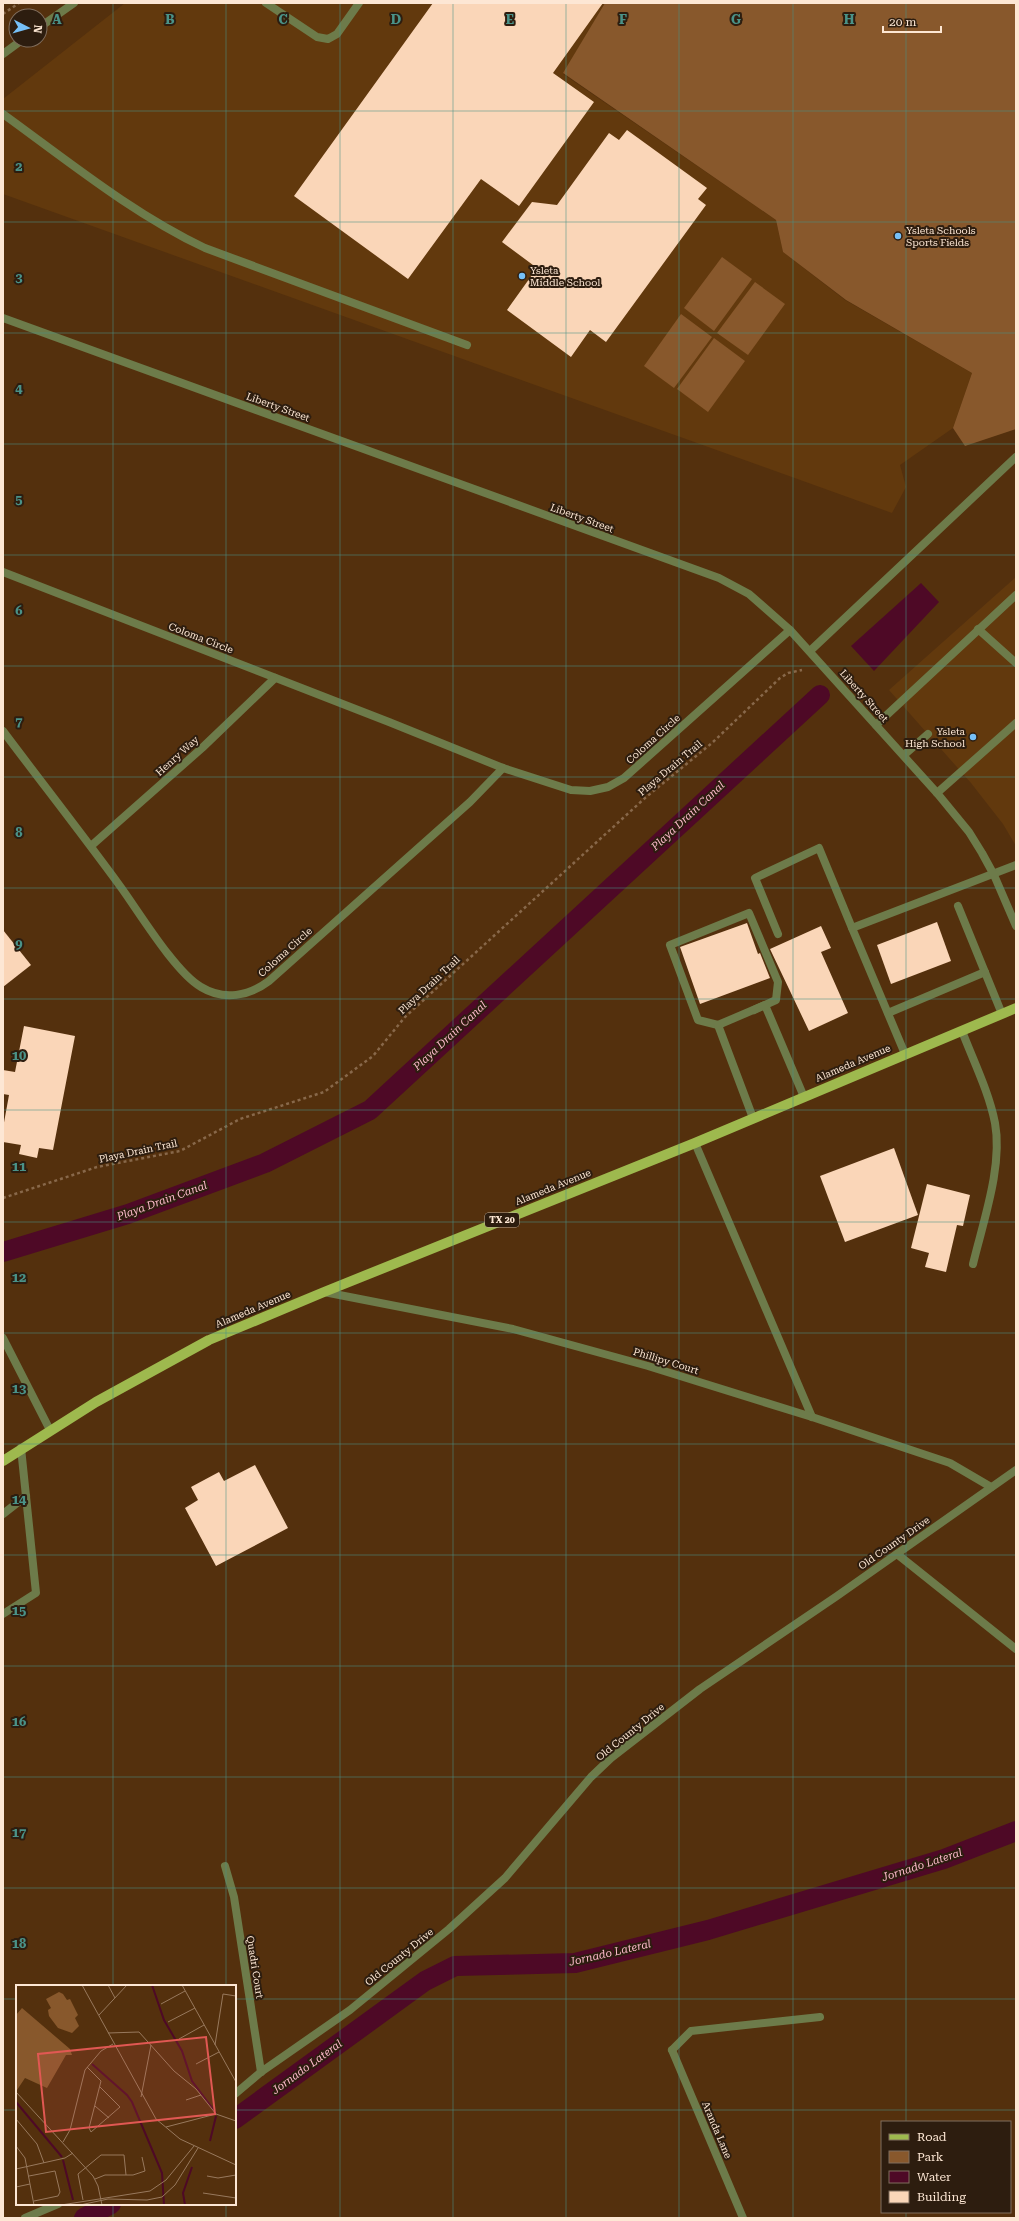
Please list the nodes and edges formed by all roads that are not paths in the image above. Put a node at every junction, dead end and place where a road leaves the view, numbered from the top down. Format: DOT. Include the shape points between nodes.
graph roads {
  1 [pos="74,3"];
  2 [pos="266,3"];
  3 [pos="359,3"];
  4 [pos="48,21"];
  5 [pos="11,48"];
  6 [pos="3,54"];
  7 [pos="3,114"];
  8 [pos="3,318"];
  9 [pos="467,345"];
  10 [pos="1016,457"];
  11 [pos="3,572"];
  12 [pos="1016,595"];
  13 [pos="978,629"];
  14 [pos="790,630"];
  15 [pos="810,651"];
  16 [pos="1016,663"];
  17 [pos="275,678"];
  18 [pos="1016,723"];
  19 [pos="876,725"];
  20 [pos="3,731"];
  21 [pos="928,734"];
  22 [pos="904,755"];
  23 [pos="503,768"];
  24 [pos="937,793"];
  25 [pos="91,846"];
  26 [pos="1016,865"];
  27 [pos="994,875"];
  28 [pos="958,906"];
  29 [pos="1016,926"];
  30 [pos="852,928"];
  31 [pos="778,934"];
  32 [pos="985,972"];
  33 [pos="1016,1008"];
  34 [pos="754,1010"];
  35 [pos="888,1013"];
  36 [pos="1002,1014"];
  37 [pos="718,1025"];
  38 [pos="962,1030"];
  39 [pos="905,1054"];
  40 [pos="804,1097"];
  41 [pos="753,1118"];
  42 [pos="695,1143"];
  43 [pos="973,1264"];
  44 [pos="324,1292"];
  45 [pos="3,1338"];
  46 [pos="812,1417"];
  47 [pos="50,1430"];
  48 [pos="21,1448"];
  49 [pos="3,1461"];
  50 [pos="1016,1470"];
  51 [pos="991,1487"];
  52 [pos="26,1496"];
  53 [pos="3,1514"];
  54 [pos="897,1554"];
  55 [pos="3,1614"];
  56 [pos="1016,1649"];
  57 [pos="225,1866"];
  58 [pos="820,2017"];
  59 [pos="261,2072"];
  60 [pos="236,2093"];
  61 [pos="56,2205"];
  62 [pos="25,2218"];
  63 [pos="743,2218"];
  1 -- 4 [label="street"];
  2 -- 3 [label="street" via="317,37 328,39 337,34"];
  5 -- 6 [label="street"];
  7 -- 9 [label="street" via="172,232 206,248"];
  8 -- 14 [label="street, Liberty Street" via="719,578 749,594"];
  10 -- 15 [label="street"];
  11 -- 17 [label="street, Coloma Circle"];
  12 -- 13 [label="street"];
  13 -- 16 [label="street"];
  13 -- 19 [label="street"];
  14 -- 15 [label="street, Liberty Street"];
  14 -- 23 [label="street, Coloma Circle" via="624,778 608,787 590,791 571,790"];
  15 -- 19 [label="street, Liberty Street"];
  17 -- 23 [label="street, Coloma Circle"];
  17 -- 25 [label="street, Henry Way" via="202,748"];
  18 -- 24 [label="street"];
  19 -- 22 [label="street, Liberty Street"];
  20 -- 25 [label="street, Coloma Circle"];
  21 -- 22 [label="street"];
  22 -- 24 [label="street, Liberty Street"];
  23 -- 25 [label="street, Coloma Circle" via="464,807 269,981 245,994 217,994 201,987 193,980 173,960"];
  24 -- 27 [label="street, Liberty Street" via="969,832"];
  26 -- 27 [label="street"];
  27 -- 29 [label="street, Liberty Street"];
  27 -- 30 [label="street"];
  28 -- 32 [label="street"];
  30 -- 31 [label="street" via="819,848 755,878"];
  30 -- 35 [label="street"];
  32 -- 35 [label="street"];
  32 -- 36 [label="street"];
  33 -- 36 [label="main road, Alameda Avenue / TX 20"];
  34 -- 37 [label="street"];
  34 -- 37 [label="street" via="776,1000 778,982 749,913 670,945 698,1020"];
  34 -- 40 [label="street" via="765,1006"];
  35 -- 39 [label="street"];
  36 -- 38 [label="main road, Alameda Avenue / TX 20"];
  37 -- 41 [label="street"];
  38 -- 39 [label="main road, Alameda Avenue / TX 20"];
  38 -- 43 [label="street" via="988,1100 996,1133 992,1179"];
  39 -- 40 [label="main road, Alameda Avenue / TX 20"];
  40 -- 41 [label="main road, Alameda Avenue / TX 20"];
  41 -- 42 [label="main road, Alameda Avenue / TX 20"];
  42 -- 44 [label="main road, Alameda Avenue / TX 20"];
  42 -- 46 [label="street"];
  44 -- 46 [label="street, Phillipy Court" via="513,1329 648,1366"];
  44 -- 47 [label="main road, Alameda Avenue / TX 20" via="210,1340"];
  45 -- 47 [label="street"];
  46 -- 51 [label="street, Phillipy Court" via="950,1463"];
  47 -- 48 [label="main road, Alameda Avenue / TX 20"];
  48 -- 49 [label="main road, Alameda Avenue / TX 20"];
  48 -- 52 [label="street"];
  50 -- 51 [label="street, Old County Drive"];
  51 -- 54 [label="street, Old County Drive"];
  52 -- 53 [label="street"];
  52 -- 55 [label="street" via="36,1593"];
  54 -- 56 [label="street"];
  54 -- 59 [label="street, Old County Drive" via="700,1689 611,1758 591,1777 505,1878 449,1929 350,2010"];
  57 -- 59 [label="street, Quadri Court" via="234,1897"];
  58 -- 63 [label="street, Aranda Lane" via="691,2031 672,2050"];
  59 -- 60 [label="street, Old County Drive"];
  61 -- 62 [label="street"];
}
